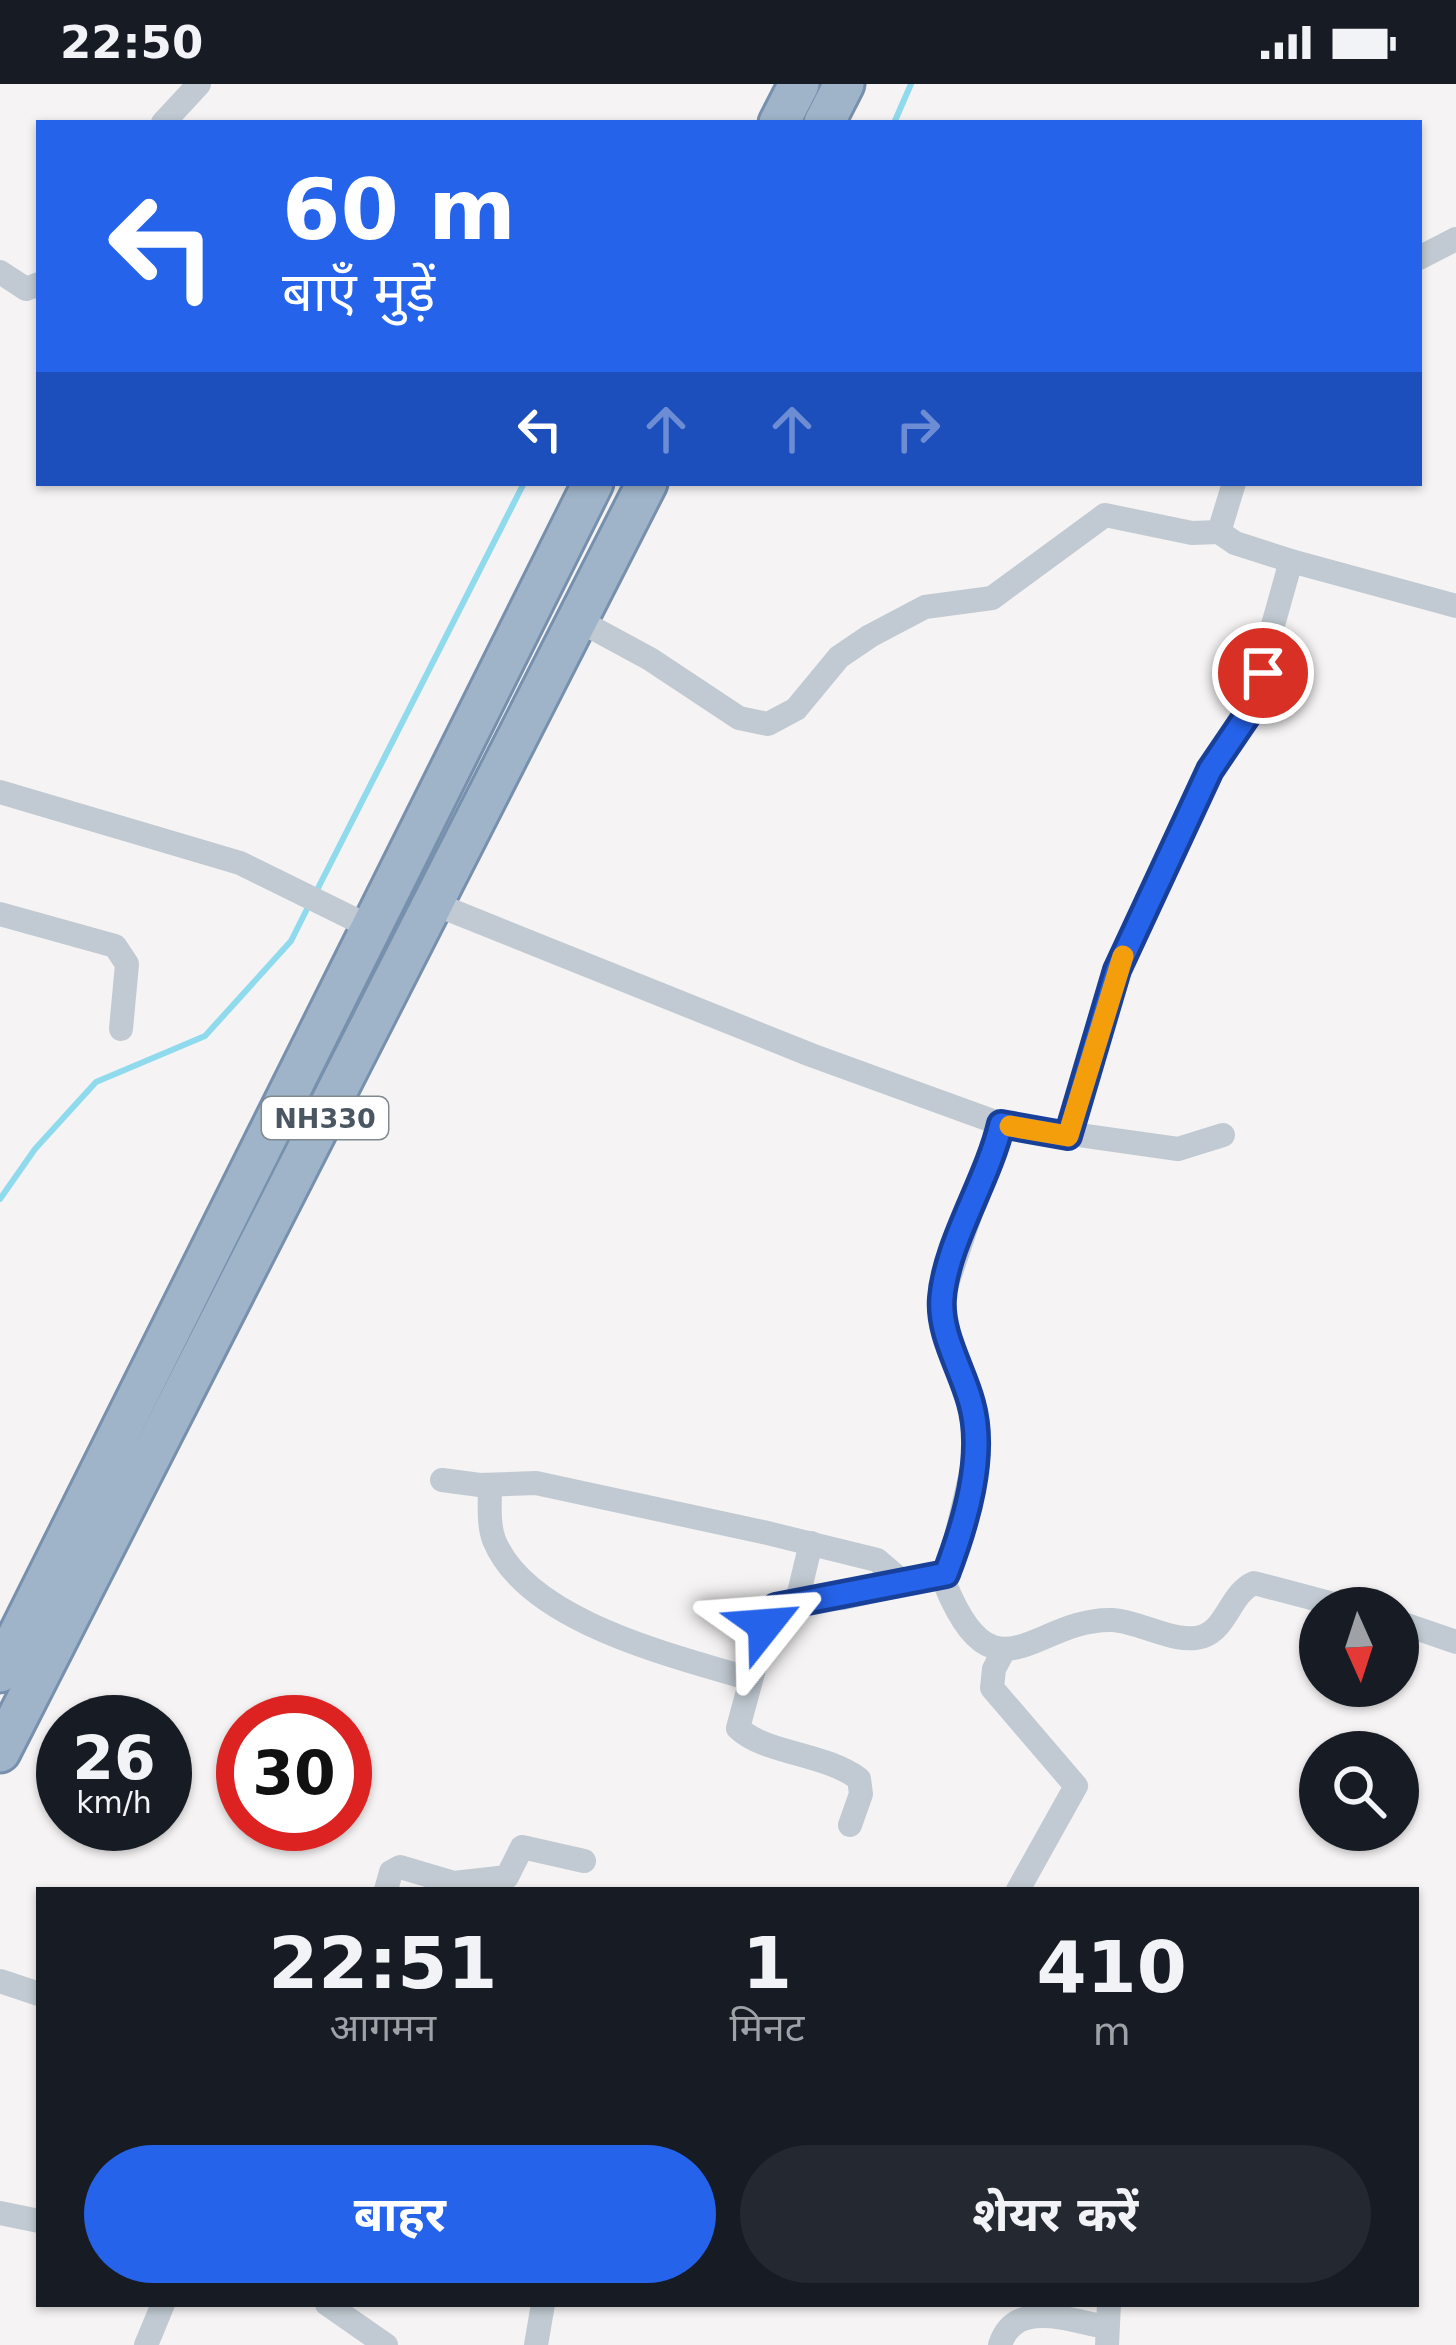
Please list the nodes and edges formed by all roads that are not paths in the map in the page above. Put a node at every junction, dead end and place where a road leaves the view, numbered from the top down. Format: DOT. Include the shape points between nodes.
graph roads {
  1 [pos="199,84"];
  2 [pos="799,84"];
  3 [pos="844,84"];
  4 [pos="166,120"];
  5 [pos="781,120"];
  6 [pos="826,120"];
  7 [pos="1456,239"];
  8 [pos="1422,256"];
  9 [pos="0,272"];
  10 [pos="36,288"];
  11 [pos="591,486"];
  12 [pos="645,486"];
  13 [pos="1233,486"];
  14 [pos="1220,532"];
  15 [pos="1292,561"];
  16 [pos="1456,606"];
  17 [pos="578,620"];
  18 [pos="0,792"];
  19 [pos="435,904"];
  20 [pos="0,914"];
  21 [pos="370,927"];
  22 [pos="121,1029"];
  23 [pos="1001,1124"];
  24 [pos="1223,1135"];
  25 [pos="1068,1136"];
  26 [pos="442,1480"];
  27 [pos="490,1485"];
  28 [pos="811,1543"];
  29 [pos="946,1574"];
  30 [pos="904,1583"];
  31 [pos="1299,1595"];
  32 [pos="797,1601"];
  33 [pos="1419,1629"];
  34 [pos="1456,1642"];
  35 [pos="1004,1650"];
  36 [pos="0,1672"];
  37 [pos="750,1679"];
  38 [pos="0,1752"];
  39 [pos="850,1826"];
  40 [pos="584,1861"];
  41 [pos="387,1887"];
  42 [pos="1020,1887"];
  43 [pos="0,1981"];
  44 [pos="36,1993"];
  45 [pos="0,2213"];
  46 [pos="36,2220"];
  47 [pos="162,2307"];
  48 [pos="331,2307"];
  49 [pos="542,2307"];
  50 [pos="1107,2325"];
  51 [pos="146,2345"];
  52 [pos="386,2345"];
  53 [pos="536,2345"];
  54 [pos="1000,2345"];
  1 -- 4 [label="street"];
  2 -- 5 [label="highway"];
  3 -- 6 [label="highway"];
  7 -- 8 [label="street"];
  9 -- 10 [label="street"];
  11 -- 21 [label="highway, NH330"];
  12 -- 17 [label="highway, NH330"];
  13 -- 14 [label="street"];
  14 -- 15 [label="street"];
  14 -- 17 [label="street" via="1105,515 992,598 925,607 870,636 838,656 783,720 769,724 739,718"];
  15 -- 16 [label="street"];
  15 -- 25 [label="street" via="1248,714 1210,770 1117,970"];
  17 -- 19 [label="highway, NH330"];
  18 -- 21 [label="street" via="228,859"];
  19 -- 23 [label="street"];
  19 -- 38 [label="highway, NH330"];
  20 -- 22 [label="street" via="116,946 127,964"];
  21 -- 36 [label="highway, NH330"];
  23 -- 25 [label="street"];
  23 -- 29 [label="street" via="942,1299 973,1408 976,1452"];
  24 -- 25 [label="street" via="1178,1149"];
  26 -- 27 [label="street"];
  27 -- 28 [label="street" via="552,1485"];
  27 -- 37 [label="street" via="491,1533 527,1582 609,1632"];
  28 -- 30 [label="street" via="877,1560"];
  28 -- 32 [label="street"];
  29 -- 30 [label="street"];
  29 -- 35 [label="street" via="950,1595 978,1636"];
  30 -- 32 [label="street"];
  31 -- 35 [label="street" via="1254,1583 1206,1635 1103,1620"];
  32 -- 37 [label="street" via="769,1614"];
  33 -- 34 [label="street"];
  35 -- 42 [label="street" via="992,1688 1076,1786"];
  37 -- 39 [label="street" via="738,1728 860,1779"];
  40 -- 41 [label="street" via="522,1847 507,1877 454,1883 400,1867"];
  43 -- 44 [label="street"];
  45 -- 46 [label="street"];
  47 -- 51 [label="street"];
  48 -- 52 [label="street"];
  49 -- 53 [label="street"];
  50 -- 54 [label="street" via="1027,2316"];
}
